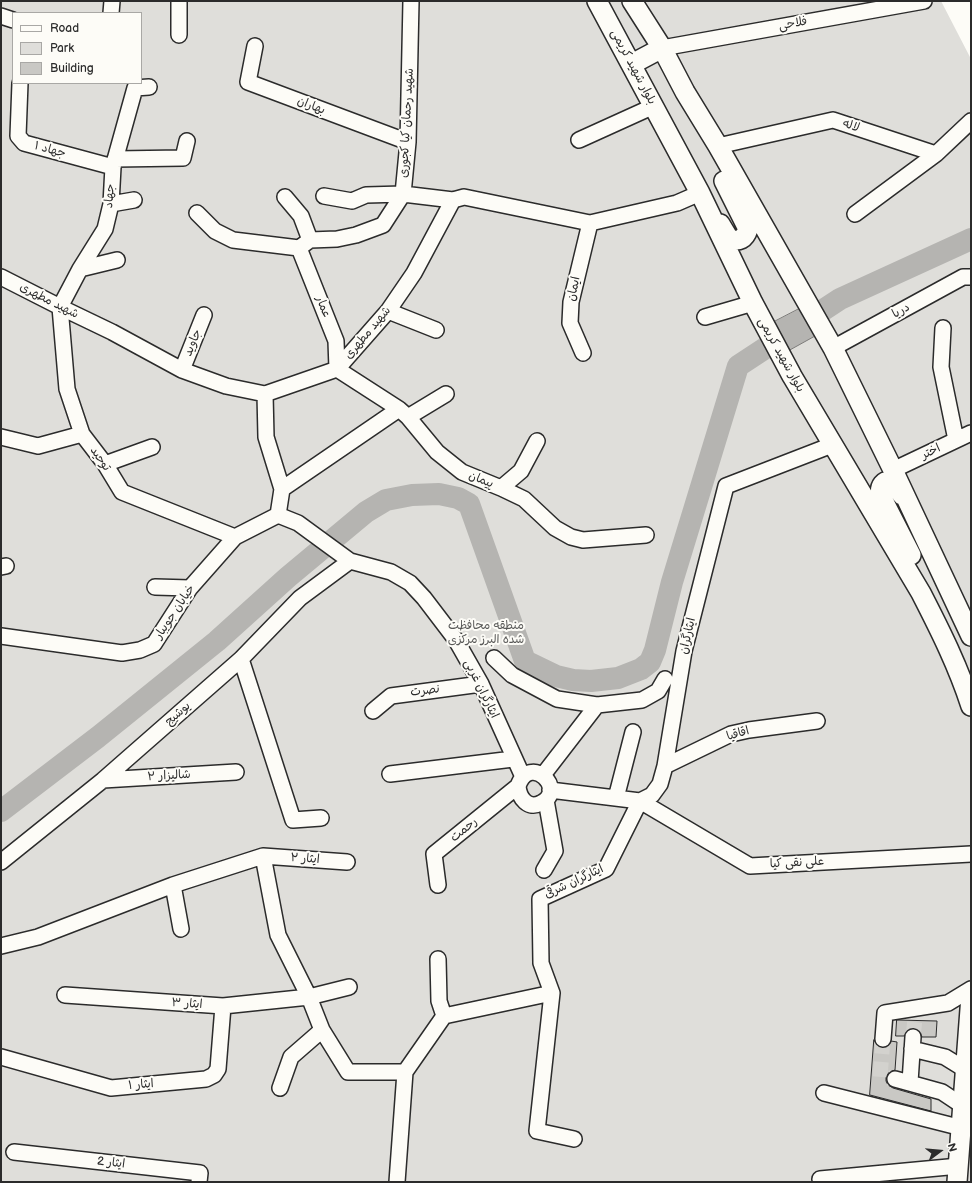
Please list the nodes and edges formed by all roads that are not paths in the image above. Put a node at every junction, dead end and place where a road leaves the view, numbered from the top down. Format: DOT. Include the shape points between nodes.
graph roads {
  1 [pos="112,1"];
  2 [pos="179,1"];
  3 [pos="410,1"];
  4 [pos="596,1"];
  5 [pos="632,1"];
  6 [pos="924,1"];
  7 [pos="111,12"];
  8 [pos="1,16"];
  9 [pos="12,20"];
  10 [pos="179,35"];
  11 [pos="255,46"];
  12 [pos="662,48"];
  13 [pos="632,64"];
  14 [pos="20,84"];
  15 [pos="149,87"];
  16 [pos="654,106"];
  17 [pos="696,110"];
  18 [pos="971,121"];
  19 [pos="579,140"];
  20 [pos="187,141"];
  21 [pos="408,142"];
  22 [pos="718,146"];
  23 [pos="936,154"];
  24 [pos="114,163"];
  25 [pos="700,193"];
  26 [pos="403,194"];
  27 [pos="324,196"];
  28 [pos="285,197"];
  29 [pos="134,200"];
  30 [pos="453,200"];
  31 [pos="111,204"];
  32 [pos="197,213"];
  33 [pos="854,214"];
  34 [pos="590,223"];
  35 [pos="304,244"];
  36 [pos="117,260"];
  37 [pos="80,269"];
  38 [pos="1,277"];
  39 [pos="971,277"];
  40 [pos="60,307"];
  41 [pos="388,311"];
  42 [pos="757,311"];
  43 [pos="204,315"];
  44 [pos="704,317"];
  45 [pos="943,328"];
  46 [pos="436,330"];
  47 [pos="833,348"];
  48 [pos="583,353"];
  49 [pos="337,369"];
  50 [pos="182,370"];
  51 [pos="265,394"];
  52 [pos="446,394"];
  53 [pos="404,413"];
  54 [pos="971,433"];
  55 [pos="82,434"];
  56 [pos="1,437"];
  57 [pos="956,440"];
  58 [pos="538,441"];
  59 [pos="971,444"];
  60 [pos="832,445"];
  61 [pos="152,447"];
  62 [pos="104,464"];
  63 [pos="892,470"];
  64 [pos="501,488"];
  65 [pos="282,489"];
  66 [pos="907,501"];
  67 [pos="278,515"];
  68 [pos="646,535"];
  69 [pos="235,536"];
  70 [pos="347,559"];
  71 [pos="155,587"];
  72 [pos="190,588"];
  73 [pos="921,593"];
  74 [pos="1,636"];
  75 [pos="971,636"];
  76 [pos="494,658"];
  77 [pos="241,659"];
  78 [pos="665,679"];
  79 [pos="481,684"];
  80 [pos="597,705"];
  81 [pos="971,706"];
  82 [pos="373,711"];
  83 [pos="817,721"];
  84 [pos="632,732"];
  85 [pos="514,759"];
  86 [pos="665,766"];
  87 [pos="236,772"];
  88 [pos="390,774"];
  89 [pos="543,775"];
  90 [pos="103,780"];
  91 [pos="520,782"];
  92 [pos="548,795"];
  93 [pos="616,798"];
  94 [pos="640,801"];
  95 [pos="321,818"];
  96 [pos="971,854"];
  97 [pos="263,856"];
  98 [pos="1,862"];
  99 [pos="347,862"];
  100 [pos="544,870"];
  101 [pos="173,885"];
  102 [pos="438,885"];
  103 [pos="181,929"];
  104 [pos="1,946"];
  105 [pos="438,959"];
  106 [pos="349,987"];
  107 [pos="971,989"];
  108 [pos="552,992"];
  109 [pos="65,995"];
  110 [pos="971,996"];
  111 [pos="309,997"];
  112 [pos="223,1006"];
  113 [pos="444,1016"];
  114 [pos="322,1030"];
  115 [pos="883,1039"];
  116 [pos="1,1057"];
  117 [pos="966,1070"];
  118 [pos="405,1072"];
  119 [pos="895,1079"];
  120 [pos="910,1082"];
  121 [pos="280,1088"];
  122 [pos="824,1093"];
  123 [pos="963,1106"];
  124 [pos="962,1128"];
  125 [pos="574,1139"];
  126 [pos="14,1152"];
  127 [pos="958,1174"];
  128 [pos="820,1179"];
  129 [pos="199,1182"];
  130 [pos="397,1182"];
  1 -- 7 [label="street"];
  2 -- 10 [label="street"];
  3 -- 21 [label="street, شهید رحمان کیا کجوری"];
  4 -- 13 [label="main road, بلوار شهید کریمی"];
  5 -- 12 [label="main road"];
  6 -- 12 [label="street, فلاحی"];
  8 -- 9 [label="street"];
  11 -- 21 [label="street, بهاران" via="248,82"];
  12 -- 13 [label="main road"];
  12 -- 17 [label="main road"];
  13 -- 16 [label="main road, بلوار شهید کریمی"];
  14 -- 24 [label="street, جهاد ۱" via="18,136 24,143"];
  15 -- 24 [label="street, جهاد" via="135,88"];
  16 -- 19 [label="street"];
  16 -- 25 [label="main road, بلوار شهید کریمی"];
  17 -- 22 [label="main road"];
  17 -- 25 [label="main road" via="697,129 746,223 746,235 735,241 729,239"];
  18 -- 23 [label="street"];
  20 -- 24 [label="street, جهاد ۱" via="183,158"];
  21 -- 26 [label="street, شهید رحمان کیا کجوری"];
  22 -- 23 [label="street, لاله" via="833,120"];
  22 -- 47 [label="main road"];
  23 -- 33 [label="street"];
  24 -- 31 [label="street, جهاد"];
  25 -- 34 [label="street" via="677,203"];
  25 -- 42 [label="main road, بلوار شهید کریمی"];
  26 -- 27 [label="street" via="366,195 352,201"];
  26 -- 30 [label="street, شهید رحمان کیا کجوری"];
  26 -- 35 [label="street" via="383,225 356,235"];
  28 -- 35 [label="street, عمار" via="301,216"];
  29 -- 31 [label="street"];
  30 -- 34 [label="street" via="464,197"];
  30 -- 41 [label="street, شهید مطهری" via="414,273"];
  31 -- 37 [label="street, جهاد" via="105,229"];
  32 -- 35 [label="street" via="215,231 233,240"];
  34 -- 48 [label="street, ایمان" via="571,302 570,323"];
  35 -- 49 [label="street, عمار" via="336,341"];
  36 -- 37 [label="street"];
  37 -- 40 [label="street, جهاد"];
  38 -- 40 [label="street, شهید مطهری"];
  39 -- 47 [label="street, دریا" via="963,277"];
  40 -- 50 [label="street, شهید مطهری"];
  40 -- 55 [label="street, توحید" via="67,389"];
  41 -- 46 [label="street"];
  41 -- 49 [label="street, شهید مطهری"];
  42 -- 44 [label="street"];
  42 -- 60 [label="main road, بلوار شهید کریمی"];
  43 -- 50 [label="street, جاوید"];
  45 -- 57 [label="street" via="941,367"];
  47 -- 63 [label="main road"];
  49 -- 51 [label="street, شهید مطهری"];
  49 -- 53 [label="street, پیمان"];
  50 -- 51 [label="street, شهید مطهری" via="226,386"];
  51 -- 65 [label="street" via="266,437"];
  52 -- 53 [label="street"];
  53 -- 64 [label="street, پیمان" via="438,452 462,472"];
  53 -- 65 [label="street"];
  54 -- 57 [label="street"];
  55 -- 56 [label="street" via="38,446"];
  55 -- 62 [label="street, توحید"];
  57 -- 59 [label="street, اختر"];
  57 -- 63 [label="street, اختر"];
  58 -- 64 [label="street" via="521,471"];
  60 -- 73 [label="main road, بلوار شهید کریمی"];
  60 -- 86 [label="street, ایثارگران" via="726,486 684,651"];
  61 -- 62 [label="street"];
  62 -- 69 [label="street, توحید" via="122,492"];
  63 -- 66 [label="main road"];
  64 -- 68 [label="street, پیمان" via="524,499 555,528 571,537 583,540"];
  65 -- 67 [label="street"];
  66 -- 73 [label="main road" via="894,482 884,482 881,486 881,496 918,567"];
  66 -- 75 [label="main road"];
  67 -- 69 [label="street, خیابان جویبار"];
  67 -- 70 [label="street" via="298,523"];
  69 -- 72 [label="street, خیابان جویبار"];
  70 -- 77 [label="street, یوشیج" via="300,598"];
  70 -- 79 [label="street, ایثارگران غربی" via="391,572 410,583 456,640"];
  71 -- 72 [label="street"];
  72 -- 74 [label="street, خیابان جویبار" via="154,644 140,650 122,653"];
  73 -- 81 [label="main road, بلوار شهید کریمی" via="963,680"];
  76 -- 80 [label="street" via="512,675 557,699"];
  77 -- 90 [label="street, یوشیج"];
  77 -- 95 [label="street" via="293,820"];
  78 -- 80 [label="street" via="658,691 642,700"];
  79 -- 82 [label="street, نصرت" via="391,696"];
  79 -- 85 [label="street, ایثارگران غربی"];
  80 -- 89 [label="street"];
  83 -- 86 [label="street, اقاقیا" via="731,734"];
  84 -- 93 [label="street"];
  85 -- 88 [label="street"];
  85 -- 91 [label="street, ایثارگران غربی"];
  86 -- 94 [label="street, ایثارگران" via="660,784 652,795"];
  87 -- 90 [label="street, شالیزار ۲"];
  89 -- 91 [label="street" via="532,772"];
  89 -- 92 [label="street" via="547,779"];
  90 -- 98 [label="street, یوشیج"];
  91 -- 92 [label="street" via="519,794 527,803 537,805"];
  91 -- 102 [label="street, رحمت" via="434,854"];
  92 -- 93 [label="street"];
  92 -- 100 [label="street" via="554,851"];
  93 -- 94 [label="street"];
  94 -- 96 [label="street, علی نقی کیا" via="750,866"];
  94 -- 108 [label="street, ایثارگران شرقی" via="606,869 540,898 541,963"];
  97 -- 99 [label="street, ایثار ۲"];
  97 -- 101 [label="street"];
  97 -- 111 [label="street" via="278,935"];
  101 -- 103 [label="street"];
  101 -- 104 [label="street" via="38,937"];
  105 -- 113 [label="street" via="439,1001"];
  106 -- 111 [label="street, ایثار ۳"];
  107 -- 115 [label="street" via="948,1003 915,1014 885,1013"];
  108 -- 113 [label="street"];
  108 -- 125 [label="street" via="537,1131"];
  109 -- 112 [label="street, ایثار ۳"];
  110 -- 117 [label="main road"];
  111 -- 112 [label="street, ایثار ۳"];
  111 -- 114 [label="street"];
  112 -- 116 [label="street, ایثار ۱" via="218,1069 214,1075 206,1079 111,1088"];
  113 -- 118 [label="street"];
  114 -- 118 [label="street" via="348,1072"];
  114 -- 121 [label="street" via="291,1057"];
  117 -- 120 [label="street" via="945,1057 913,1043"];
  117 -- 123 [label="main road"];
  118 -- 130 [label="street"];
  119 -- 120 [label="street"];
  120 -- 123 [label="street" via="942,1092"];
  122 -- 124 [label="street"];
  123 -- 124 [label="main road"];
  124 -- 127 [label="main road"];
  126 -- 129 [label="street, ایثار 2" via="200,1172"];
  127 -- 128 [label="street"];
}
